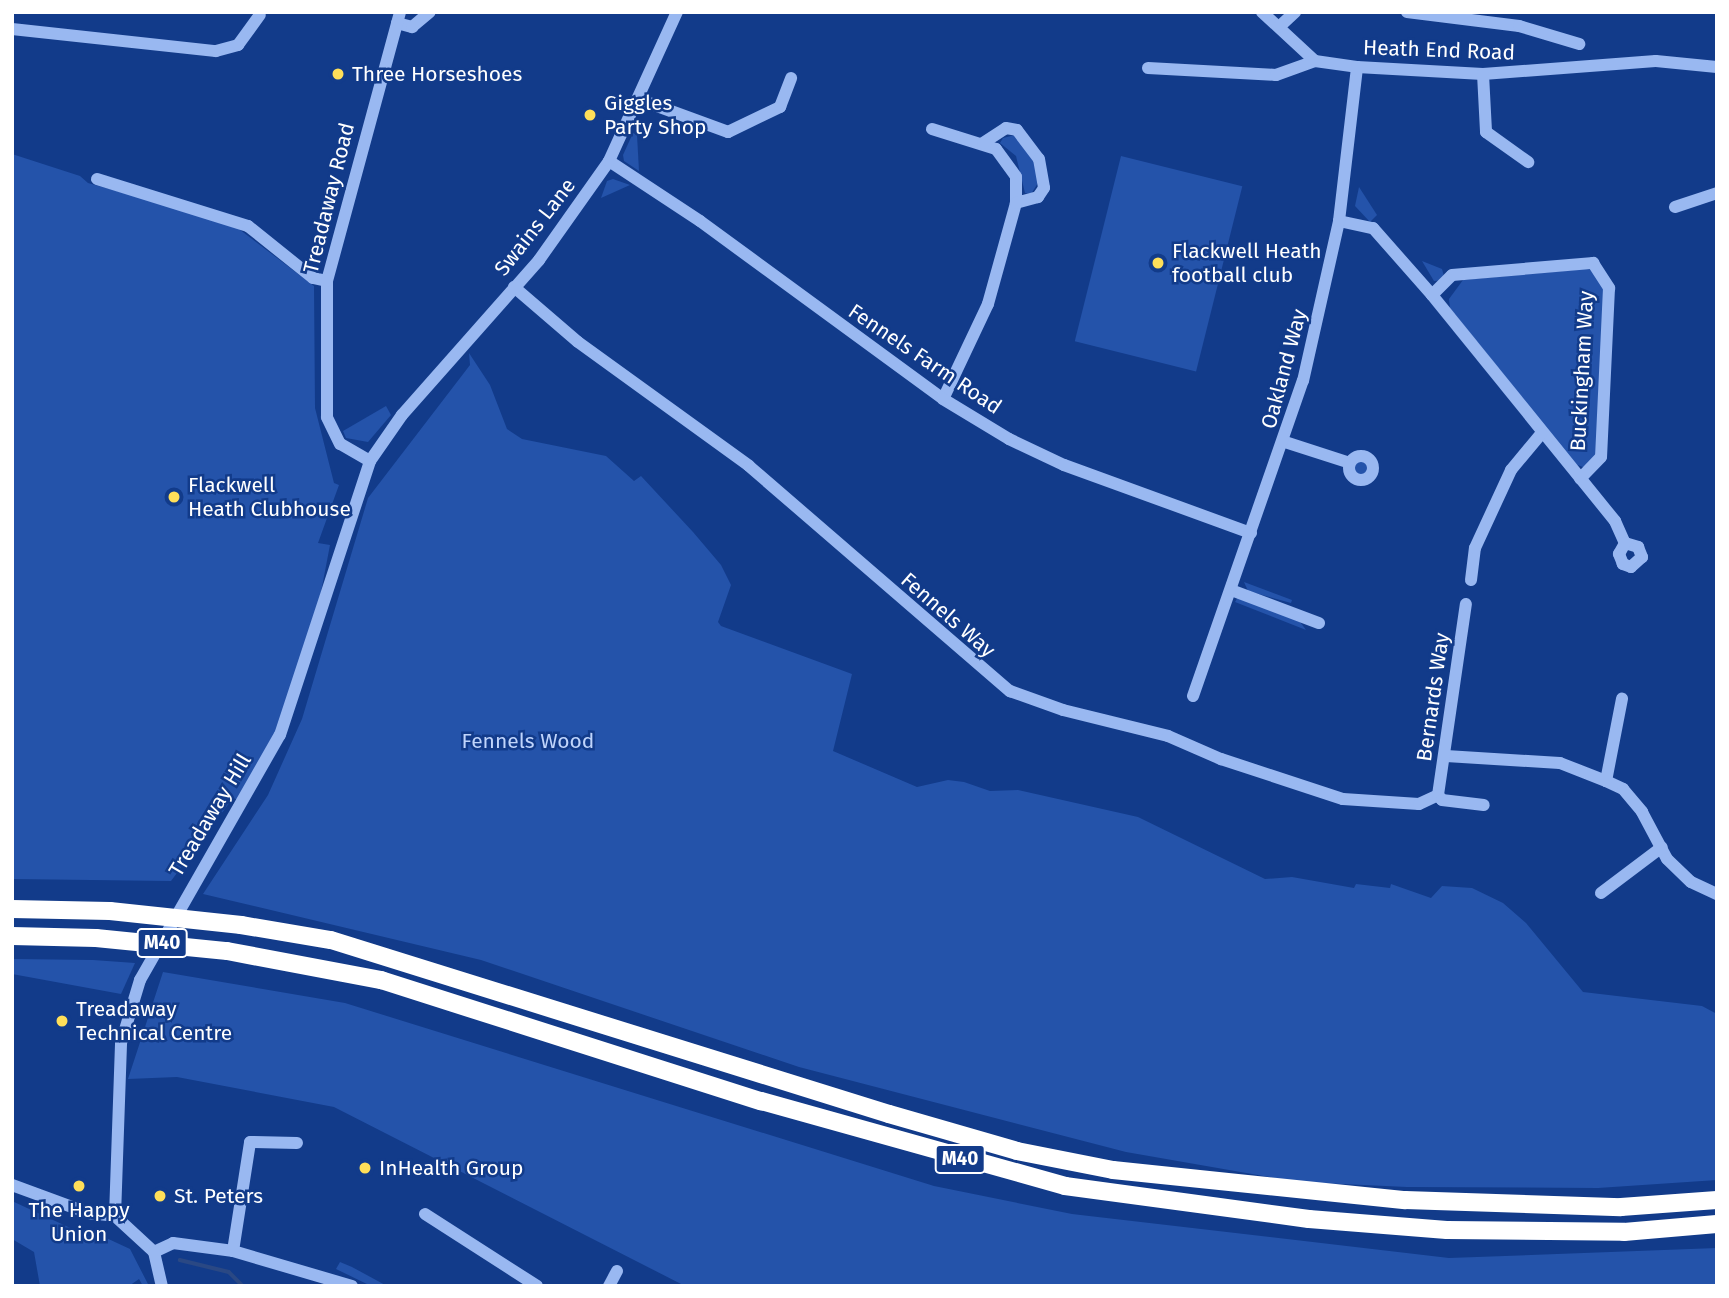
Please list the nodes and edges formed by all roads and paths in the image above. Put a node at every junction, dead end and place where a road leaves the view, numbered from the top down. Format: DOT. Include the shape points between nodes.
graph roads {
  1 [pos="430,12"];
  2 [pos="677,12"];
  3 [pos="1262,12"];
  4 [pos="1295,12"];
  5 [pos="1407,12"];
  6 [pos="260,15"];
  7 [pos="399,18"];
  8 [pos="1279,27"];
  9 [pos="12,29"];
  10 [pos="1579,44"];
  11 [pos="1315,61"];
  12 [pos="1357,67"];
  13 [pos="1717,67"];
  14 [pos="1148,68"];
  15 [pos="1483,74"];
  16 [pos="791,78"];
  17 [pos="638,99"];
  18 [pos="932,129"];
  19 [pos="983,143"];
  20 [pos="608,161"];
  21 [pos="1528,162"];
  22 [pos="97,179"];
  23 [pos="1717,193"];
  24 [pos="1016,203"];
  25 [pos="1675,206"];
  26 [pos="1339,221"];
  27 [pos="327,281"];
  28 [pos="514,286"];
  29 [pos="1432,295"];
  30 [pos="943,399"];
  31 [pos="1541,434"];
  32 [pos="382,440"];
  33 [pos="1284,442"];
  34 [pos="370,461"];
  35 [pos="1350,463"];
  36 [pos="1580,479"];
  37 [pos="1251,533"];
  38 [pos="1625,543"];
  39 [pos="1471,580"];
  40 [pos="1231,590"];
  41 [pos="1466,604"];
  42 [pos="1319,623"];
  43 [pos="1193,696"];
  44 [pos="1622,699"];
  45 [pos="1446,757"];
  46 [pos="1606,780"];
  47 [pos="1438,795"];
  48 [pos="1483,805"];
  49 [pos="1662,847"];
  50 [pos="1601,893"];
  51 [pos="1717,894"];
  52 [pos="12,909"];
  53 [pos="12,936"];
  54 [pos="297,1143"];
  55 [pos="12,1185"];
  56 [pos="1717,1200"];
  57 [pos="425,1214"];
  58 [pos="115,1216"];
  59 [pos="1717,1224"];
  60 [pos="233,1251"];
  61 [pos="154,1252"];
  62 [pos="617,1271"];
  63 [pos="162,1286"];
  64 [pos="352,1286"];
  65 [pos="537,1286"];
  66 [pos="609,1286"];
  1 -- 7 [label="street" via="412,27"];
  2 -- 17 [label="street, Swains Lane"];
  3 -- 8 [label="street"];
  4 -- 8 [label="street"];
  5 -- 10 [label="street" via="1520,26"];
  6 -- 9 [label="street" via="238,45 215,51"];
  7 -- 27 [label="street, Treadaway Road"];
  8 -- 11 [label="street"];
  11 -- 12 [label="street, Heath End Road"];
  11 -- 14 [label="street" via="1276,75"];
  12 -- 15 [label="street, Heath End Road"];
  12 -- 26 [label="street, Oakland Way"];
  13 -- 15 [label="street, Heath End Road" via="1656,61"];
  15 -- 21 [label="street" via="1486,132"];
  16 -- 17 [label="street" via="786,99 774,111 738,130 712,129"];
  17 -- 20 [label="street, Swains Lane"];
  18 -- 19 [label="street"];
  19 -- 24 [label="street" via="1005,157 1016,177"];
  19 -- 24 [label="street" via="1006,128 1017,130 1039,159 1044,188 1038,197"];
  20 -- 28 [label="street, Swains Lane" via="539,260"];
  20 -- 30 [label="street, Fennels Farm Road" via="700,221"];
  22 -- 27 [label="street" via="248,226 313,278"];
  23 -- 25 [label="street"];
  24 -- 30 [label="street" via="988,304"];
  26 -- 29 [label="street, Buckingham Way" via="1373,228"];
  26 -- 33 [label="street, Oakland Way" via="1304,381"];
  27 -- 34 [label="street, Treadaway Road" via="327,417 340,444"];
  28 -- 32 [label="street, Swains Lane"];
  28 -- 47 [label="street, Fennels Way" via="578,342 749,466 1010,691 1063,710 1168,736 1343,799 1419,804"];
  29 -- 31 [label="street, Buckingham Way"];
  29 -- 36 [label="street, Buckingham Way" via="1452,275 1592,263 1609,288 1601,457"];
  30 -- 37 [label="street, Fennels Farm Road" via="1064,465"];
  31 -- 36 [label="street, Buckingham Way"];
  31 -- 39 [label="street" via="1511,470 1475,548"];
  32 -- 34 [label="street, Treadaway Hill"];
  33 -- 35 [label="street"];
  33 -- 37 [label="street, Oakland Way"];
  34 -- 58 [label="street, Treadaway Hill" via="280,735 140,980 121,1043"];
  36 -- 38 [label="street, Buckingham Way" via="1615,521"];
  37 -- 40 [label="street, Oakland Way"];
  40 -- 42 [label="street"];
  40 -- 43 [label="street, Oakland Way"];
  41 -- 45 [label="street, Bernards Way"];
  44 -- 46 [label="street"];
  45 -- 46 [label="street" via="1560,763"];
  45 -- 47 [label="street, Bernards Way"];
  46 -- 49 [label="street" via="1623,789 1642,811"];
  47 -- 48 [label="street" via="1442,800"];
  49 -- 50 [label="street"];
  49 -- 51 [label="street" via="1667,859 1691,881"];
  52 -- 56 [label="highway, M40, bridge" via="110,911 331,940 889,1114 1017,1151 1113,1170 1405,1200 1621,1208"];
  53 -- 59 [label="highway, M40, bridge" via="96,938 227,951 381,980 761,1101 1065,1186 1295,1218 1447,1230 1624,1232"];
  54 -- 60 [label="street" via="250,1142"];
  55 -- 58 [label="street" via="88,1213"];
  57 -- 65 [label="street"];
  58 -- 61 [label="street"];
  60 -- 61 [label="street" via="173,1243"];
  60 -- 64 [label="street"];
  61 -- 63 [label="street"];
  62 -- 66 [label="street"];
}
